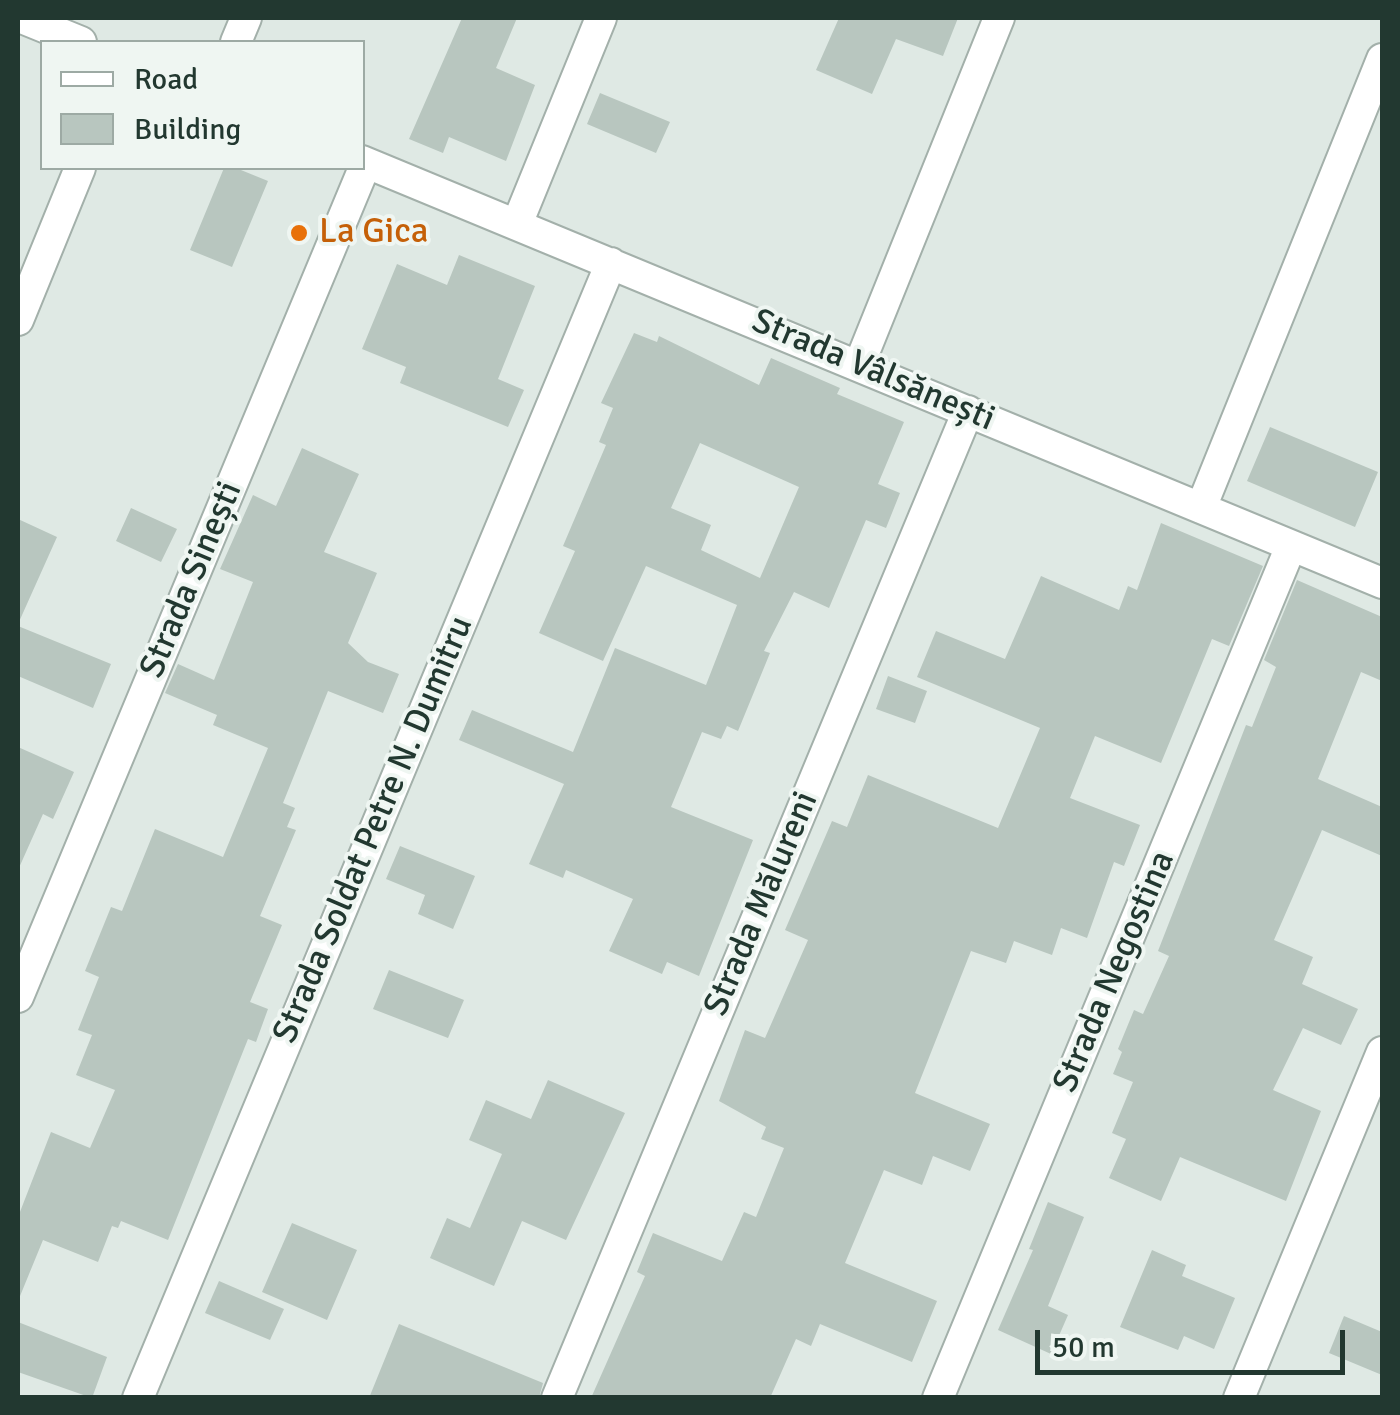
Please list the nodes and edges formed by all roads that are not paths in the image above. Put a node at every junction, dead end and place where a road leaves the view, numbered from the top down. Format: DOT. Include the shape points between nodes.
graph roads {
  1 [pos="22,18"];
  2 [pos="602,18"];
  3 [pos="999,18"];
  4 [pos="76,40"];
  5 [pos="1382,59"];
  6 [pos="365,162"];
  7 [pos="79,170"];
  8 [pos="361,170"];
  9 [pos="517,224"];
  10 [pos="611,262"];
  11 [pos="18,320"];
  12 [pos="858,365"];
  13 [pos="968,411"];
  14 [pos="1200,508"];
  15 [pos="1292,546"];
  16 [pos="1382,584"];
  17 [pos="18,997"];
  18 [pos="1382,1052"];
  19 [pos="138,1398"];
  20 [pos="557,1398"];
  21 [pos="938,1398"];
  22 [pos="1239,1398"];
  1 -- 4 [label="street"];
  2 -- 9 [label="street"];
  3 -- 12 [label="street"];
  5 -- 14 [label="street"];
  6 -- 9 [label="street, Strada Vâlsănești"];
  7 -- 11 [label="street"];
  8 -- 17 [label="street, Strada Sinești"];
  9 -- 10 [label="street, Strada Vâlsănești"];
  10 -- 12 [label="street, Strada Vâlsănești"];
  10 -- 19 [label="street, Strada Soldat Petre N. Dumitru"];
  12 -- 13 [label="street, Strada Vâlsănești"];
  13 -- 14 [label="street, Strada Vâlsănești"];
  13 -- 20 [label="street, Strada Mălureni"];
  14 -- 15 [label="street, Strada Vâlsănești"];
  15 -- 16 [label="street, Strada Vâlsănești"];
  15 -- 21 [label="street, Strada Negostina"];
  18 -- 22 [label="street"];
}
